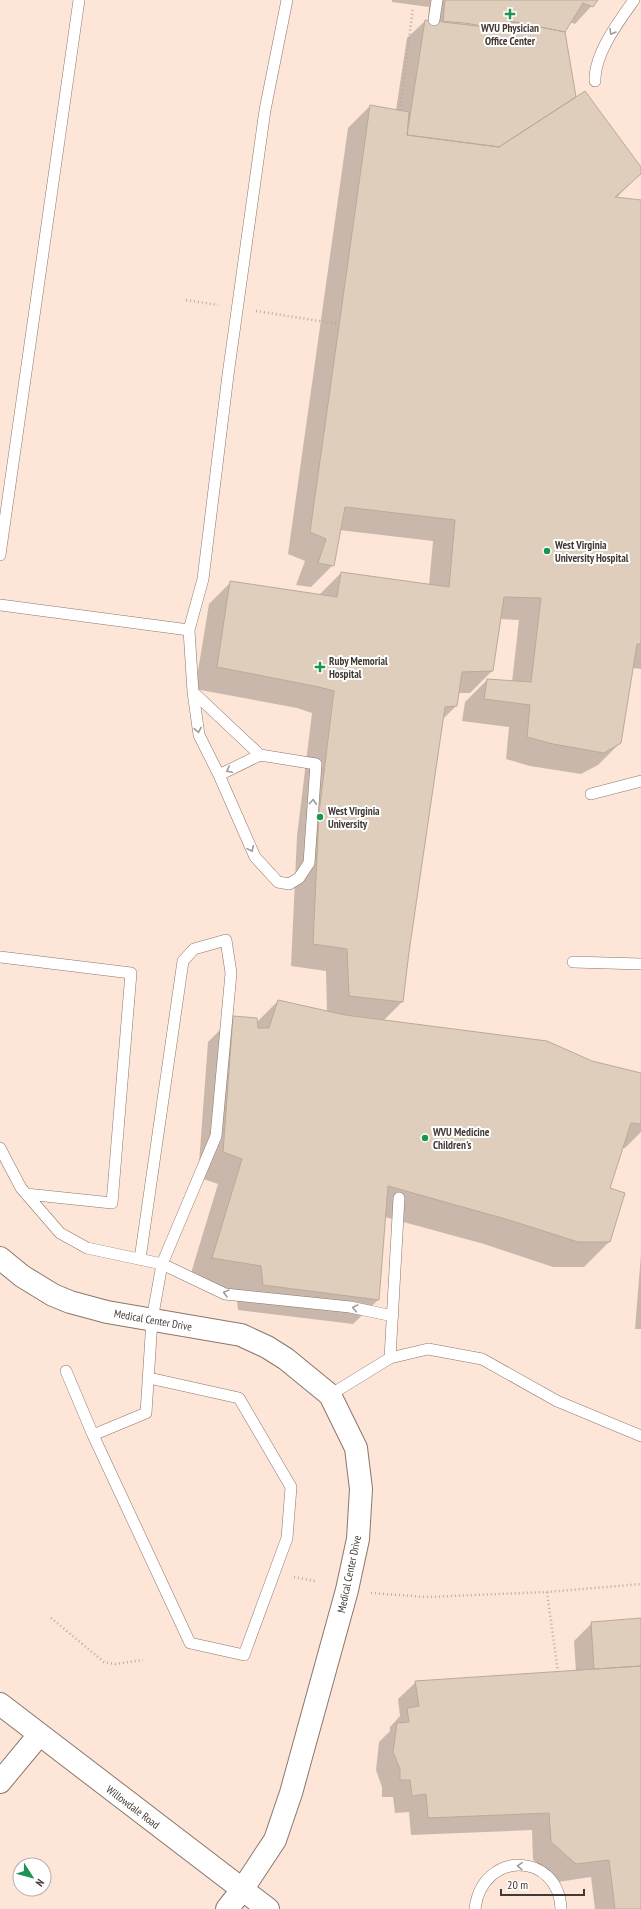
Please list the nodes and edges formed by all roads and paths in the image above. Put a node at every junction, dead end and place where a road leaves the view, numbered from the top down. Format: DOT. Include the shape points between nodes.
graph roads {
  1 [pos="79,0"];
  2 [pos="287,0"];
  3 [pos="437,0"];
  4 [pos="634,0"];
  5 [pos="413,7"];
  6 [pos="641,10"];
  7 [pos="434,20"];
  8 [pos="595,81"];
  9 [pos="400,110"];
  10 [pos="186,300"];
  11 [pos="221,305"];
  12 [pos="256,311"];
  13 [pos="339,324"];
  14 [pos="0,555"];
  15 [pos="0,605"];
  16 [pos="189,630"];
  17 [pos="193,692"];
  18 [pos="260,755"];
  19 [pos="219,775"];
  20 [pos="641,781"];
  21 [pos="591,794"];
  22 [pos="0,957"];
  23 [pos="573,962"];
  24 [pos="641,964"];
  25 [pos="0,1148"];
  26 [pos="26,1194"];
  27 [pos="399,1198"];
  28 [pos="0,1258"];
  29 [pos="140,1259"];
  30 [pos="162,1264"];
  31 [pos="393,1316"];
  32 [pos="152,1320"];
  33 [pos="390,1358"];
  34 [pos="66,1371"];
  35 [pos="148,1378"];
  36 [pos="330,1395"];
  37 [pos="93,1435"];
  38 [pos="641,1436"];
  39 [pos="641,1584"];
  40 [pos="547,1592"];
  41 [pos="369,1593"];
  42 [pos="51,1618"];
  43 [pos="143,1660"];
  44 [pos="558,1672"];
  45 [pos="0,1704"];
  46 [pos="38,1735"];
  47 [pos="0,1782"];
  48 [pos="242,1890"];
  49 [pos="228,1909"];
  50 [pos="268,1909"];
  51 [pos="475,1909"];
  52 [pos="561,1909"];
  1 -- 14 [label="lane"];
  2 -- 16 [label="lane" via="265,110 228,374 203,579"];
  3 -- 7 [label="lane"];
  4 -- 6 [label="lane"];
  4 -- 8 [label="lane, one-way" via="610,33 595,72"];
  5 -- 9 [label="path"];
  10 -- 11 [label="path"];
  12 -- 13 [label="path"];
  15 -- 16 [label="lane"];
  16 -- 17 [label="lane"];
  17 -- 18 [label="lane"];
  17 -- 19 [label="lane, one-way" via="199,735"];
  18 -- 19 [label="lane, one-way"];
  19 -- 18 [label="lane, one-way" via="255,856 278,882 289,884 299,878 309,863 316,764"];
  20 -- 21 [label="lane"];
  22 -- 26 [label="lane" via="131,973 112,1203"];
  23 -- 24 [label="lane"];
  25 -- 26 [label="lane"];
  26 -- 29 [label="lane" via="60,1233 87,1248"];
  27 -- 31 [label="lane"];
  28 -- 32 [label="street, Medical Center Drive" via="22,1276 53,1295 107,1312"];
  29 -- 30 [label="lane"];
  29 -- 30 [label="lane" via="183,961 194,950 226,940 231,973 216,1136"];
  31 -- 30 [label="lane, one-way" via="350,1307 225,1294"];
  30 -- 32 [label="lane"];
  31 -- 33 [label="lane"];
  32 -- 35 [label="lane"];
  32 -- 36 [label="street, Medical Center Drive" via="242,1336 286,1359"];
  33 -- 36 [label="lane"];
  33 -- 38 [label="lane" via="428,1349 482,1359 557,1401"];
  34 -- 37 [label="lane"];
  35 -- 37 [label="lane" via="146,1413"];
  35 -- 37 [label="lane" via="239,1398 291,1487 287,1538 244,1655 190,1643"];
  36 -- 48 [label="street, Medical Center Drive" via="356,1448 361,1489 358,1539 330,1654 291,1793 275,1840"];
  39 -- 40 [label="path"];
  40 -- 41 [label="path" via="427,1597"];
  40 -- 44 [label="path"];
  42 -- 43 [label="path" via="104,1662 114,1664"];
  45 -- 46 [label="street, Willowdale Road"];
  46 -- 47 [label="street"];
  46 -- 48 [label="street, Willowdale Road"];
  48 -- 49 [label="street, Medical Center Drive"];
  48 -- 50 [label="street, Willowdale Road"];
  52 -- 51 [label="lane, one-way" via="561,1899 556,1886 546,1875 534,1867 520,1865 505,1867 492,1873 482,1884 476,1897"];
}
